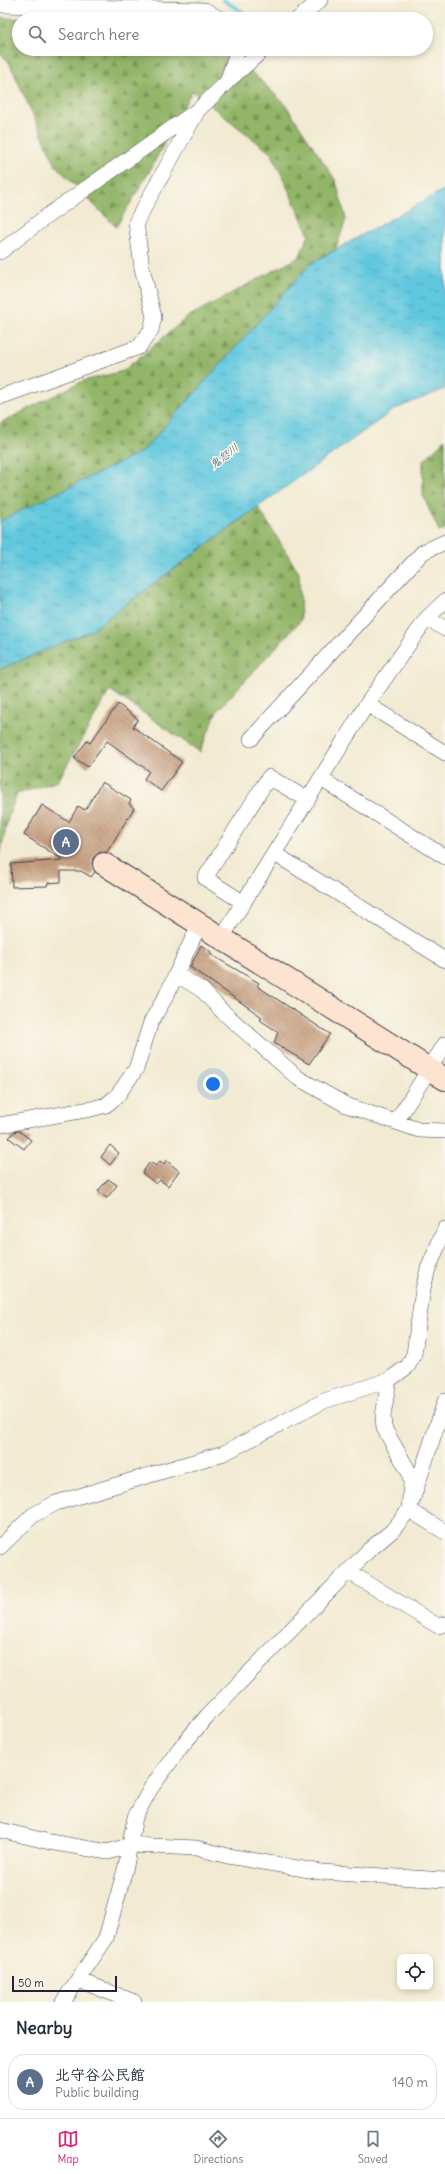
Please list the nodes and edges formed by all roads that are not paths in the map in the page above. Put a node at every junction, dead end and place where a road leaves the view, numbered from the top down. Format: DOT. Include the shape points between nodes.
graph roads {
  1 [pos="320,0"];
  2 [pos="0,4"];
  3 [pos="208,12"];
  4 [pos="306,12"];
  5 [pos="236,56"];
  6 [pos="256,56"];
  7 [pos="227,82"];
  8 [pos="198,110"];
  9 [pos="0,252"];
  10 [pos="0,397"];
  11 [pos="445,542"];
  12 [pos="445,601"];
  13 [pos="427,618"];
  14 [pos="445,629"];
  15 [pos="367,704"];
  16 [pos="251,739"];
  17 [pos="445,753"];
  18 [pos="321,778"];
  19 [pos="308,800"];
  20 [pos="275,854"];
  21 [pos="445,857"];
  22 [pos="104,864"];
  23 [pos="244,903"];
  24 [pos="200,923"];
  25 [pos="222,937"];
  26 [pos="445,960"];
  27 [pos="176,974"];
  28 [pos="445,1044"];
  29 [pos="437,1074"];
  30 [pos="396,1122"];
  31 [pos="0,1125"];
  32 [pos="445,1131"];
  33 [pos="445,1229"];
  34 [pos="389,1380"];
  35 [pos="445,1401"];
  36 [pos="408,1510"];
  37 [pos="445,1532"];
  38 [pos="0,1547"];
  39 [pos="349,1572"];
  40 [pos="445,1624"];
  41 [pos="0,1830"];
  42 [pos="131,1845"];
  43 [pos="445,1880"];
  44 [pos="79,1980"];
  45 [pos="63,2002"];
  46 [pos="134,2002"];
  1 -- 4 [label="street"];
  2 -- 3 [label="street"];
  5 -- 7 [label="street"];
  6 -- 7 [label="street"];
  7 -- 8 [label="street"];
  8 -- 9 [label="street"];
  8 -- 10 [label="street" via="136,222 142,268 154,317 151,330 139,347"];
  11 -- 16 [label="street" via="423,552"];
  12 -- 13 [label="street"];
  13 -- 14 [label="street"];
  13 -- 15 [label="street"];
  15 -- 17 [label="street"];
  15 -- 18 [label="street"];
  18 -- 19 [label="street"];
  18 -- 21 [label="street"];
  19 -- 20 [label="street"];
  19 -- 23 [label="street" via="269,777 210,871 206,878"];
  20 -- 23 [label="street"];
  20 -- 26 [label="street"];
  22 -- 24 [label="street"];
  23 -- 25 [label="street"];
  24 -- 25 [label="street"];
  24 -- 27 [label="street"];
  25 -- 29 [label="street"];
  27 -- 30 [label="street" via="202,990 223,1012 298,1078 346,1106"];
  27 -- 31 [label="street" via="151,1022 136,1069 117,1096 106,1105 91,1109"];
  28 -- 29 [label="street"];
  29 -- 30 [label="street"];
  30 -- 32 [label="street" via="419,1130"];
  33 -- 34 [label="street" via="428,1269 423,1289 414,1354 408,1366"];
  34 -- 36 [label="street" via="382,1416 384,1428 409,1472 411,1482"];
  34 -- 38 [label="street" via="324,1401 224,1453 56,1503 33,1515"];
  35 -- 36 [label="street"];
  36 -- 37 [label="street"];
  36 -- 39 [label="street" via="392,1531"];
  39 -- 40 [label="street" via="438,1626"];
  39 -- 42 [label="street" via="180,1748 151,1788 135,1817"];
  41 -- 42 [label="street" via="108,1852"];
  42 -- 43 [label="street" via="196,1848 321,1872"];
  42 -- 44 [label="street" via="106,1938"];
  44 -- 45 [label="street"];
  44 -- 46 [label="street"];
}
